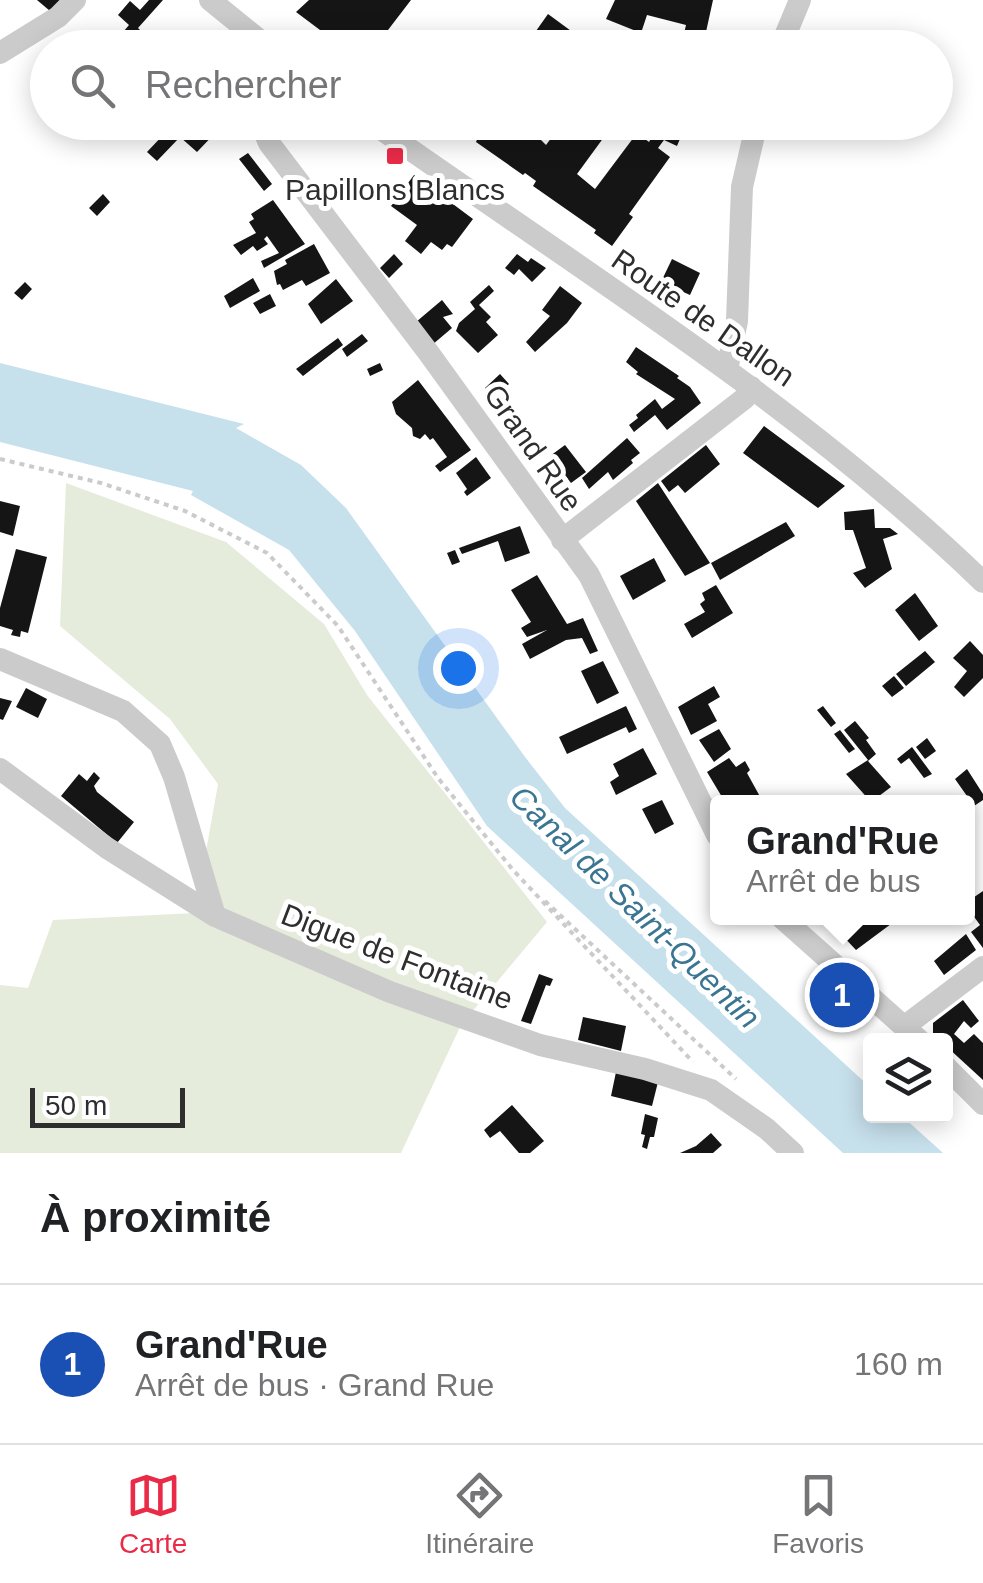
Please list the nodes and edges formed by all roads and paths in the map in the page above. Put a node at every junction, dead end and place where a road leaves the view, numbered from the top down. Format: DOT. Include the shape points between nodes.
graph roads {
  1 [pos="75,0"];
  2 [pos="210,0"];
  3 [pos="800,0"];
  4 [pos="36,30"];
  5 [pos="245,30"];
  6 [pos="788,30"];
  7 [pos="30,34"];
  8 [pos="0,52"];
  9 [pos="268,140"];
  10 [pos="398,140"];
  11 [pos="753,140"];
  12 [pos="728,370"];
  13 [pos="751,386"];
  14 [pos="0,459"];
  15 [pos="562,540"];
  16 [pos="983,582"];
  17 [pos="0,659"];
  18 [pos="0,768"];
  19 [pos="710,821"];
  20 [pos="513,870"];
  21 [pos="214,916"];
  22 [pos="790,925"];
  23 [pos="983,966"];
  24 [pos="911,1033"];
  25 [pos="913,1033"];
  26 [pos="953,1074"];
  27 [pos="744,1086"];
  28 [pos="711,1090"];
  29 [pos="983,1104"];
  30 [pos="792,1153"];
  1 -- 4 [label="street"];
  2 -- 5 [label="street"];
  3 -- 6 [label="street"];
  7 -- 8 [label="street"];
  9 -- 15 [label="street, Grand Rue"];
  10 -- 12 [label="street, Route de Dallon"];
  11 -- 12 [label="street" via="742,187 738,321"];
  12 -- 13 [label="street, Route de Dallon"];
  13 -- 15 [label="street" via="745,398"];
  13 -- 16 [label="street, Route de Dallon"];
  14 -- 20 [label="path" via="185,511 267,553 338,626 438,778"];
  15 -- 19 [label="street, Grand Rue" via="589,575"];
  17 -- 21 [label="street" via="123,711 160,744"];
  18 -- 21 [label="street, Digue de Fontaine" via="106,848"];
  20 -- 27 [label="path"];
  20 -- 28 [label="path" via="698,1066"];
  21 -- 28 [label="street, Digue de Fontaine" via="390,992 540,1045"];
  22 -- 24 [label="street"];
  23 -- 25 [label="street"];
  26 -- 29 [label="street"];
  28 -- 30 [label="street, Digue de Fontaine"];
}
